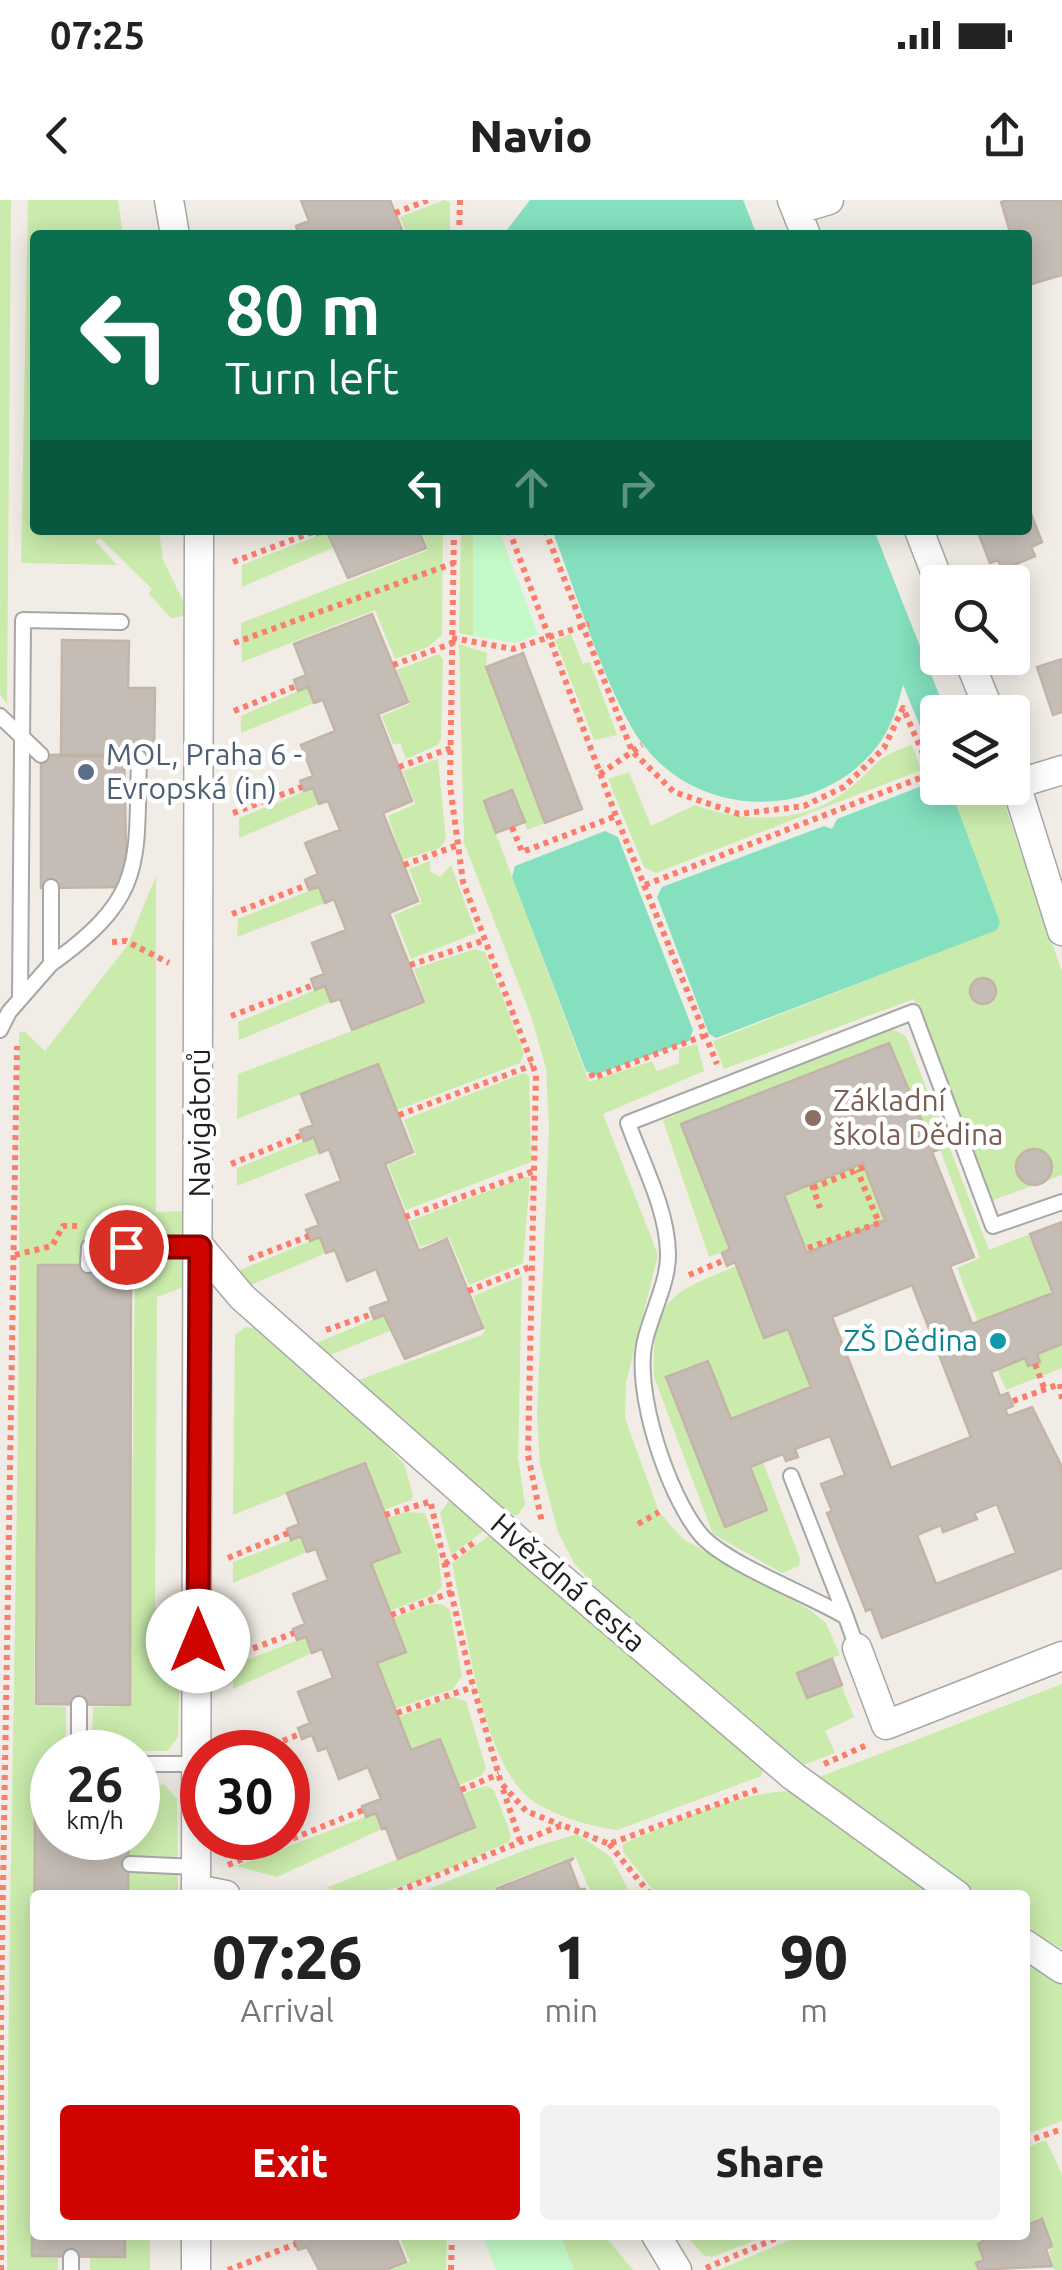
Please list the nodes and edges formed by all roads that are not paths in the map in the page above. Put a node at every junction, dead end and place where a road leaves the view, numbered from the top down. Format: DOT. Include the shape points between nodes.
graph roads {
  1 [pos="168,200"];
  2 [pos="829,200"];
  3 [pos="798,215"];
  4 [pos="174,230"];
  5 [pos="200,535"];
  6 [pos="921,535"];
  7 [pos="933,565"];
  8 [pos="121,622"];
  9 [pos="0,716"];
  10 [pos="20,736"];
  11 [pos="41,755"];
  12 [pos="139,758"];
  13 [pos="1062,770"];
  14 [pos="1030,775"];
  15 [pos="1023,805"];
  16 [pos="51,887"];
  17 [pos="1062,931"];
  18 [pos="51,964"];
  19 [pos="20,999"];
  20 [pos="0,1030"];
  21 [pos="1062,1202"];
  22 [pos="200,1247"];
  23 [pos="88,1265"];
  24 [pos="791,1476"];
  25 [pos="846,1617"];
  26 [pos="857,1648"];
  27 [pos="1062,1656"];
  28 [pos="78,1704"];
  29 [pos="79,1730"];
  30 [pos="198,1730"];
  31 [pos="130,1864"];
  32 [pos="197,1884"];
  33 [pos="950,1890"];
  34 [pos="1030,1947"];
  35 [pos="1062,1969"];
  36 [pos="196,2240"];
  37 [pos="659,2240"];
  38 [pos="196,2270"];
  39 [pos="677,2270"];
  1 -- 4 [label="street"];
  2 -- 3 [label="street"];
  5 -- 22 [label="street, Navigátorů"];
  6 -- 7 [label="street"];
  8 -- 10 [label="lane" via="23,620"];
  9 -- 10 [label="lane"];
  10 -- 11 [label="lane"];
  10 -- 19 [label="lane"];
  12 -- 18 [label="lane" via="136,861 125,894"];
  13 -- 14 [label="street"];
  15 -- 17 [label="street"];
  16 -- 18 [label="lane"];
  18 -- 19 [label="lane"];
  19 -- 20 [label="lane"];
  21 -- 25 [label="lane" via="993,1226 913,1012 628,1124 667,1228 669,1259 643,1346 644,1382 651,1424 680,1496 701,1535"];
  22 -- 23 [label="lane" via="89,1247"];
  22 -- 30 [label="street, Navigátorů"];
  22 -- 33 [label="street, Hvězdná cesta" via="231,1287 535,1556 793,1776"];
  24 -- 25 [label="lane"];
  25 -- 26 [label="lane"];
  26 -- 27 [label="street" via="886,1725"];
  28 -- 29 [label="lane"];
  31 -- 32 [label="lane"];
  34 -- 35 [label="street"];
  36 -- 38 [label="street"];
  37 -- 39 [label="street"];
}
